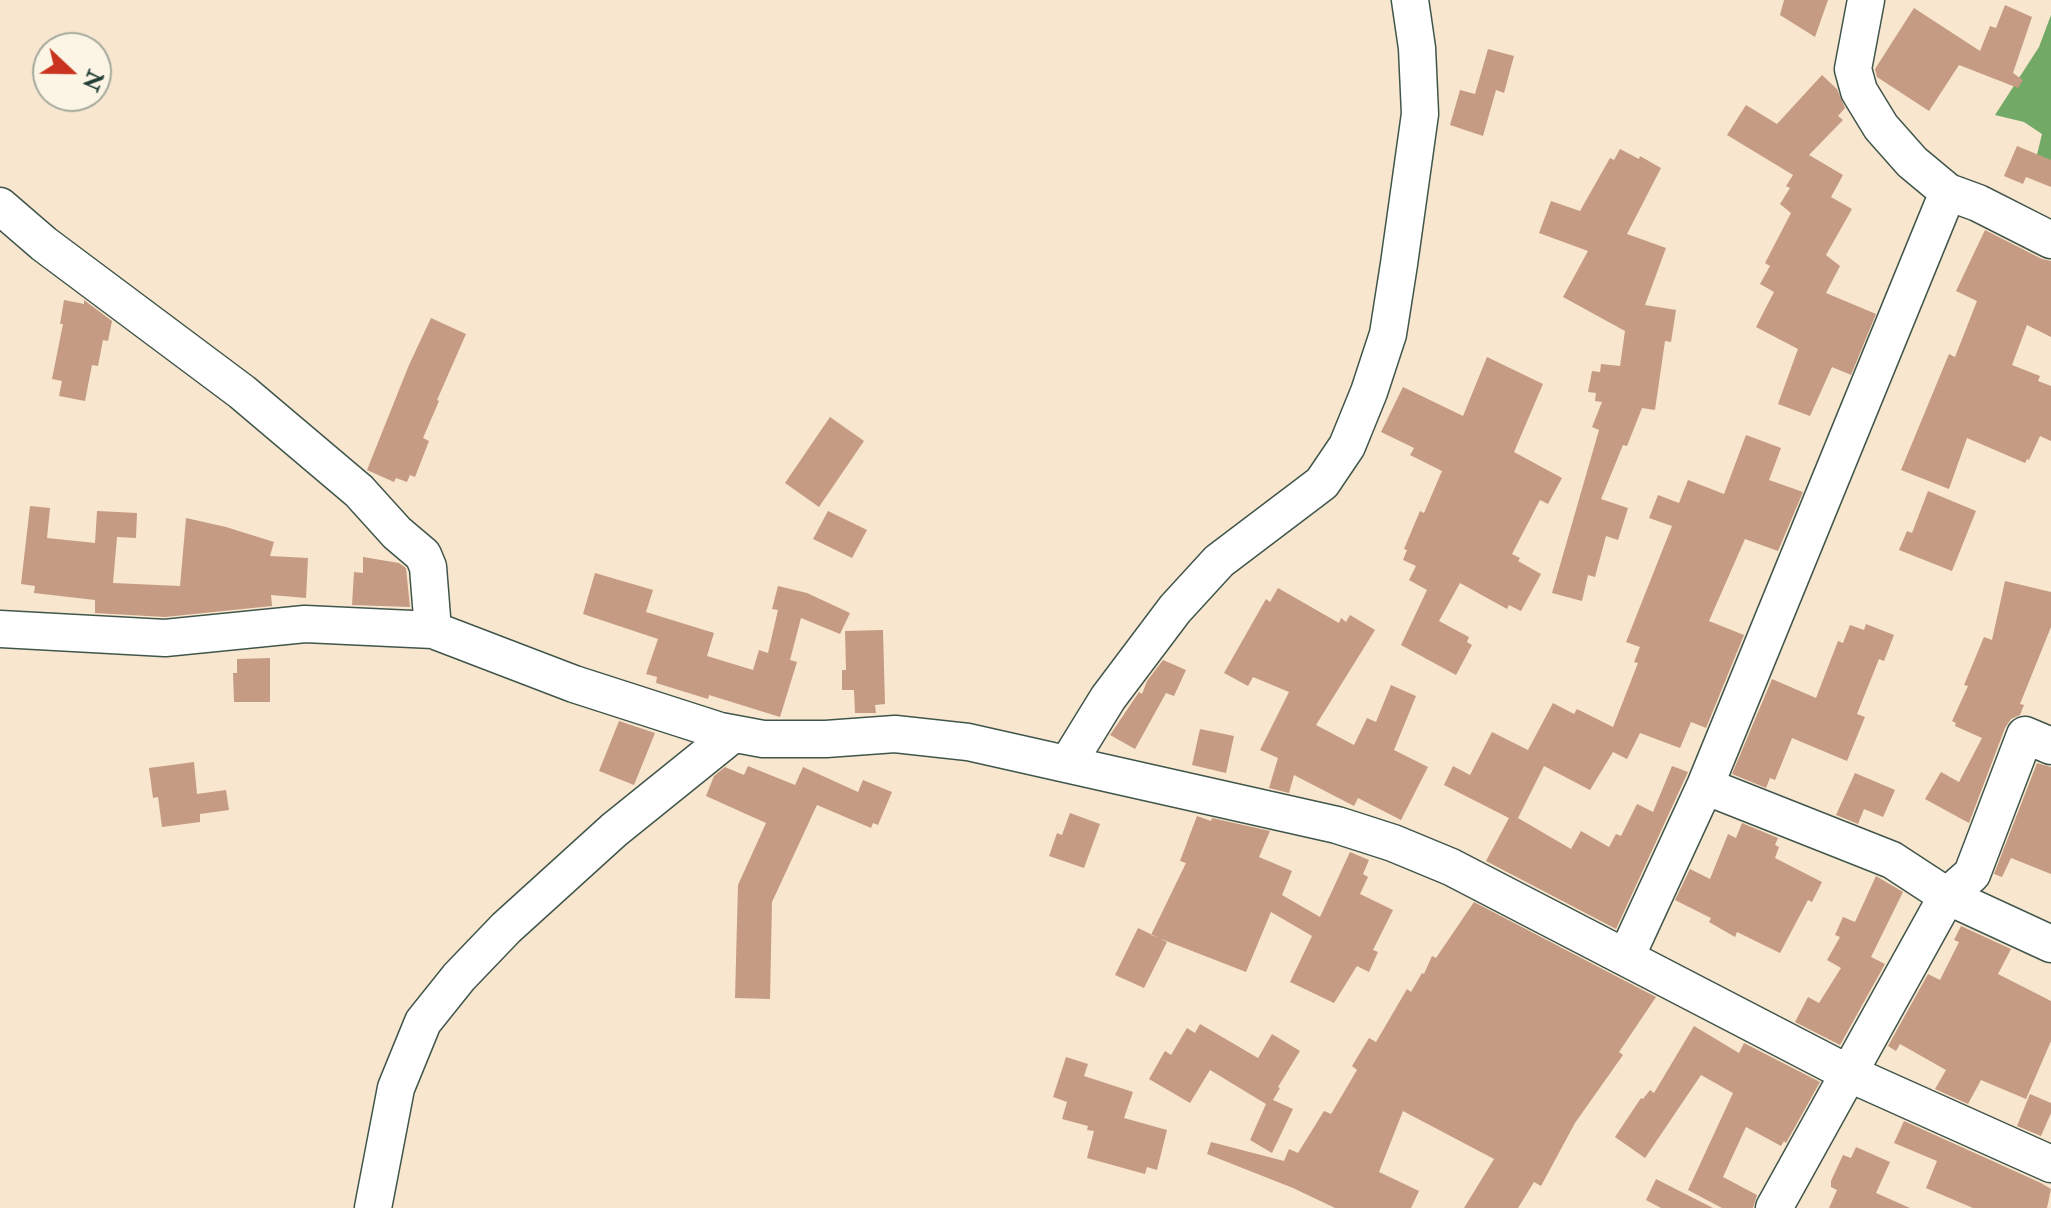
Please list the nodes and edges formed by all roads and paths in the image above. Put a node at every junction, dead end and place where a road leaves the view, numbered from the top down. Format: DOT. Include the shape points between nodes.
graph roads {
  1 [pos="1410,0"];
  2 [pos="1866,0"];
  3 [pos="1948,192"];
  4 [pos="0,206"];
  5 [pos="2051,240"];
  6 [pos="0,629"];
  7 [pos="433,630"];
  8 [pos="733,734"];
  9 [pos="2051,746"];
  10 [pos="1068,763"];
  11 [pos="1705,786"];
  12 [pos="1947,896"];
  13 [pos="2051,944"];
  14 [pos="1626,957"];
  15 [pos="1848,1073"];
  16 [pos="2051,1164"];
  17 [pos="373,1208"];
  18 [pos="1774,1208"];
  1 -- 10 [label="street" via="1420,114 1399,264 1388,334 1347,446 1322,483 1219,561 1175,609 1108,698"];
  2 -- 3 [label="street" via="1853,69 1859,91 1881,127"];
  3 -- 5 [label="street"];
  3 -- 11 [label="street"];
  4 -- 7 [label="street" via="242,392 359,491 423,555"];
  6 -- 7 [label="street" via="165,638 305,624"];
  7 -- 8 [label="street" via="574,684"];
  8 -- 10 [label="street" via="826,739 895,734 968,742"];
  8 -- 17 [label="street" via="614,830 506,928 423,1022 396,1088"];
  9 -- 12 [label="street" via="2025,735 1972,874"];
  10 -- 14 [label="street" via="1337,825 1393,843"];
  11 -- 12 [label="street" via="1892,860"];
  11 -- 14 [label="street"];
  12 -- 13 [label="street"];
  12 -- 15 [label="street"];
  14 -- 15 [label="street"];
  15 -- 16 [label="street"];
  15 -- 18 [label="street"];
}
